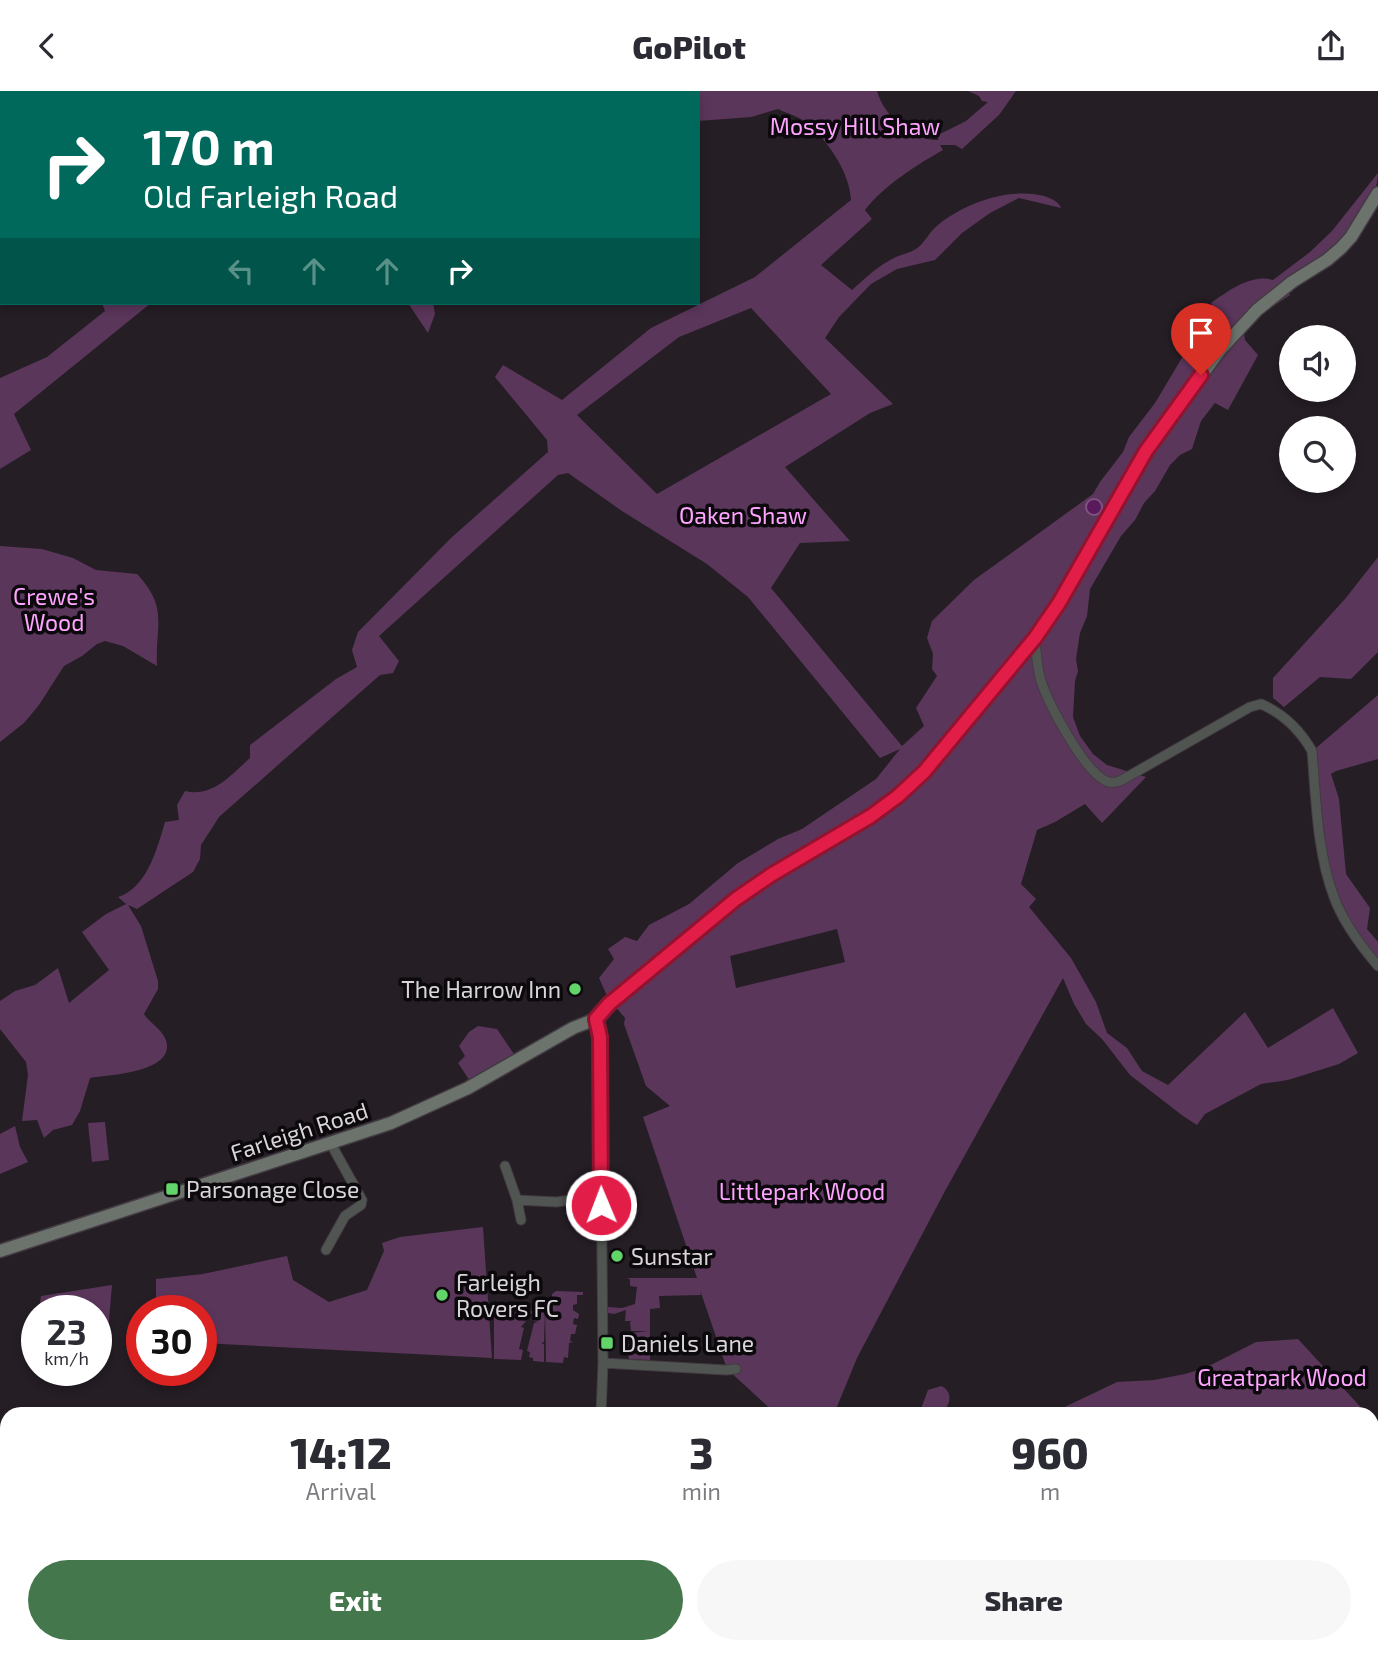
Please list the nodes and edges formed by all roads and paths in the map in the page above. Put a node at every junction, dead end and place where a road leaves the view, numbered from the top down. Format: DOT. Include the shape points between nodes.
graph roads {
  1 [pos="1378,193"];
  2 [pos="1035,638"];
  3 [pos="1018,659"];
  4 [pos="1037,660"];
  5 [pos="1378,966"];
  6 [pos="596,1019"];
  7 [pos="331,1144"];
  8 [pos="505,1165"];
  9 [pos="517,1200"];
  10 [pos="601,1200"];
  11 [pos="521,1220"];
  12 [pos="326,1250"];
  13 [pos="0,1251"];
  14 [pos="603,1363"];
  15 [pos="736,1369"];
  16 [pos="601,1407"];
  1 -- 2 [label="street" via="1341,248 1257,310 1220,351 1146,451"];
  2 -- 3 [label="street"];
  2 -- 4 [label="street"];
  3 -- 4 [label="street"];
  3 -- 6 [label="street" via="924,772 898,796 736,899"];
  4 -- 5 [label="street" via="1048,700 1073,744 1105,781 1122,780 1250,707 1261,704 1289,722 1312,751 1324,863 1334,899"];
  6 -- 7 [label="street, Farleigh Road" via="436,1104"];
  6 -- 10 [label="street" via="600,1037"];
  7 -- 12 [label="street" via="362,1200 345,1216"];
  7 -- 13 [label="street, Farleigh Road"];
  8 -- 9 [label="street"];
  9 -- 10 [label="street"];
  9 -- 11 [label="street"];
  10 -- 14 [label="street"];
  14 -- 15 [label="street"];
  14 -- 16 [label="street"];
}
